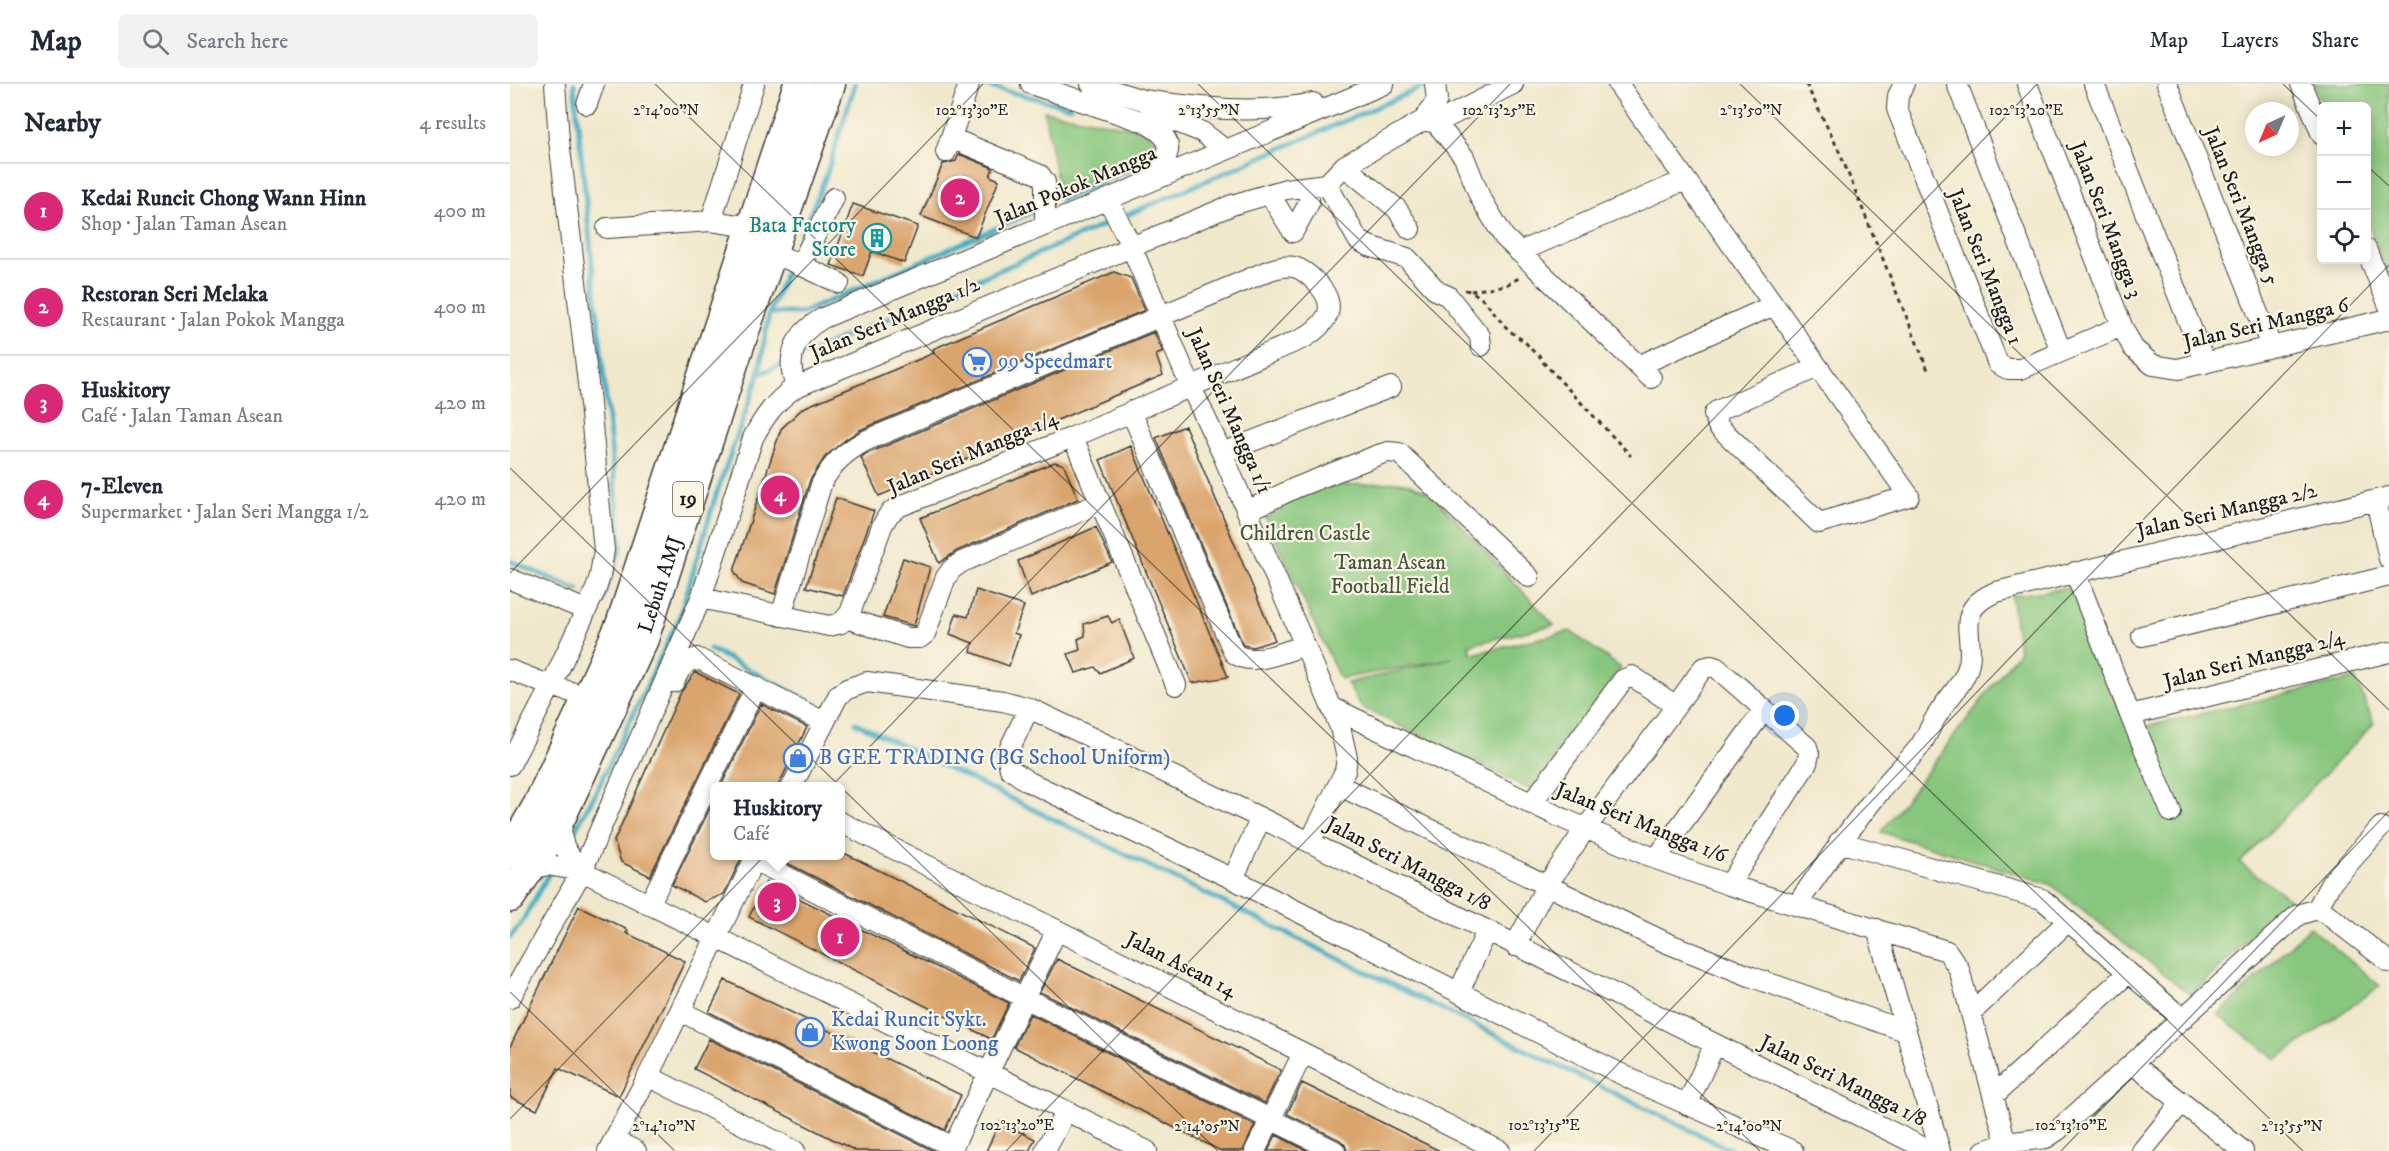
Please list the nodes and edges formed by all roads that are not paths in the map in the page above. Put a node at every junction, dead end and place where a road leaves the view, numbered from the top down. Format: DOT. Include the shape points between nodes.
graph roads {
  1 [pos="555,84"];
  2 [pos="594,84"];
  3 [pos="754,84"];
  4 [pos="799,84"];
  5 [pos="830,84"];
  6 [pos="969,84"];
  7 [pos="1031,84"];
  8 [pos="1091,84"];
  9 [pos="1384,84"];
  10 [pos="1513,84"];
  11 [pos="1618,84"];
  12 [pos="1957,84"];
  13 [pos="2027,84"];
  14 [pos="2094,84"];
  15 [pos="2168,84"];
  16 [pos="2301,84"];
  17 [pos="1436,87"];
  18 [pos="1901,90"];
  19 [pos="1361,93"];
  20 [pos="1143,100"];
  21 [pos="587,104"];
  22 [pos="1164,117"];
  23 [pos="1138,120"];
  24 [pos="1430,122"];
  25 [pos="2317,123"];
  26 [pos="1224,149"];
  27 [pos="1344,166"];
  28 [pos="1685,180"];
  29 [pos="1151,181"];
  30 [pos="1318,185"];
  31 [pos="1269,195"];
  32 [pos="834,198"];
  33 [pos="1110,205"];
  34 [pos="711,221"];
  35 [pos="1046,224"];
  36 [pos="751,227"];
  37 [pos="607,228"];
  38 [pos="1410,229"];
  39 [pos="1127,238"];
  40 [pos="772,252"];
  41 [pos="1519,252"];
  42 [pos="2371,259"];
  43 [pos="800,266"];
  44 [pos="839,283"];
  45 [pos="1774,305"];
  46 [pos="2389,306"];
  47 [pos="1161,318"];
  48 [pos="2389,320"];
  49 [pos="2122,327"];
  50 [pos="1481,346"];
  51 [pos="2271,346"];
  52 [pos="2061,351"];
  53 [pos="2205,363"];
  54 [pos="2154,365"];
  55 [pos="1818,367"];
  56 [pos="1190,385"];
  57 [pos="796,387"];
  58 [pos="1391,387"];
  59 [pos="1131,411"];
  60 [pos="1073,437"];
  61 [pos="1222,453"];
  62 [pos="2382,499"];
  63 [pos="1100,503"];
  64 [pos="1247,511"];
  65 [pos="2389,559"];
  66 [pos="2075,572"];
  67 [pos="2389,576"];
  68 [pos="1529,577"];
  69 [pos="510,579"];
  70 [pos="701,598"];
  71 [pos="586,610"];
  72 [pos="781,616"];
  73 [pos="846,618"];
  74 [pos="2142,636"];
  75 [pos="1304,646"];
  76 [pos="2389,652"];
  77 [pos="510,670"];
  78 [pos="1176,685"];
  79 [pos="550,686"];
  80 [pos="756,687"];
  81 [pos="588,698"];
  82 [pos="1676,706"];
  83 [pos="1331,707"];
  84 [pos="1029,708"];
  85 [pos="1764,711"];
  86 [pos="2130,715"];
  87 [pos="824,722"];
  88 [pos="510,765"];
  89 [pos="794,782"];
  90 [pos="1340,786"];
  91 [pos="568,801"];
  92 [pos="1531,804"];
  93 [pos="2171,812"];
  94 [pos="1262,818"];
  95 [pos="845,824"];
  96 [pos="2381,827"];
  97 [pos="1586,828"];
  98 [pos="1310,842"];
  99 [pos="1839,842"];
  100 [pos="1656,859"];
  101 [pos="754,860"];
  102 [pos="759,860"];
  103 [pos="520,861"];
  104 [pos="586,874"];
  105 [pos="1233,879"];
  106 [pos="1547,885"];
  107 [pos="1730,885"];
  108 [pos="510,897"];
  109 [pos="649,905"];
  110 [pos="1797,905"];
  111 [pos="2317,909"];
  112 [pos="2067,922"];
  113 [pos="1877,929"];
  114 [pos="1057,930"];
  115 [pos="1487,931"];
  116 [pos="715,938"];
  117 [pos="1515,946"];
  118 [pos="2389,962"];
  119 [pos="2128,973"];
  120 [pos="1459,992"];
  121 [pos="510,998"];
  122 [pos="1025,998"];
  123 [pos="680,1011"];
  124 [pos="1972,1012"];
  125 [pos="2183,1019"];
  126 [pos="1905,1031"];
  127 [pos="1715,1044"];
  128 [pos="1303,1053"];
  129 [pos="2133,1064"];
  130 [pos="990,1072"];
  131 [pos="648,1076"];
  132 [pos="1994,1095"];
  133 [pos="2182,1102"];
  134 [pos="1687,1105"];
  135 [pos="1066,1111"];
  136 [pos="1271,1119"];
  137 [pos="2006,1143"];
  138 [pos="1113,1144"];
  139 [pos="2050,1144"];
  140 [pos="611,1145"];
  141 [pos="952,1149"];
  142 [pos="2236,1149"];
  143 [pos="636,1151"];
  144 [pos="795,1151"];
  145 [pos="1045,1151"];
  146 [pos="1148,1151"];
  147 [pos="1255,1151"];
  148 [pos="1335,1151"];
  149 [pos="1500,1151"];
  150 [pos="1793,1151"];
  151 [pos="1930,1151"];
  152 [pos="1940,1151"];
  153 [pos="1984,1151"];
  154 [pos="2142,1151"];
  1 -- 71 [label="street" via="604,550 600,576"];
  2 -- 21 [label="street"];
  3 -- 34 [label="street"];
  4 -- 36 [label="highway, Lebuh AMJ / 19"];
  5 -- 40 [label="highway, Lebuh AMJ / 19"];
  6 -- 35 [label="street" via="948,145 1040,175 1045,182"];
  7 -- 23 [label="street, Jalan Pokok Mangga"];
  8 -- 20 [label="street, Jalan Pokok Mangga"];
  9 -- 19 [label="street, Jalan Pokok Mangga"];
  10 -- 24 [label="street"];
  11 -- 28 [label="street"];
  12 -- 52 [label="street"];
  13 -- 49 [label="street, Jalan Seri Mangga 3"];
  14 -- 53 [label="street"];
  15 -- 51 [label="street, Jalan Seri Mangga 5"];
  16 -- 25 [label="street"];
  17 -- 24 [label="street" via="1437,100"];
  18 -- 52 [label="street, Jalan Seri Mangga 1" via="1897,109 1998,364 2021,369"];
  19 -- 20 [label="street" via="1290,108 1244,111"];
  19 -- 26 [label="street, Jalan Pokok Mangga"];
  20 -- 22 [label="street, Jalan Pokok Mangga" via="1158,108"];
  22 -- 23 [label="street, Jalan Pokok Mangga" via="1155,123"];
  22 -- 26 [label="street, Jalan Pokok Mangga" via="1202,132"];
  23 -- 29 [label="street" via="1157,129 1169,145"];
  24 -- 27 [label="street"];
  24 -- 41 [label="street" via="1464,157 1495,223"];
  26 -- 29 [label="street, Jalan Pokok Mangga"];
  27 -- 30 [label="street"];
  27 -- 38 [label="street" via="1397,209"];
  28 -- 41 [label="street"];
  28 -- 45 [label="street"];
  29 -- 33 [label="street, Jalan Pokok Mangga"];
  30 -- 31 [label="street, Jalan Seri Mangga 1/2"];
  30 -- 31 [label="street" via="1293,232"];
  30 -- 50 [label="street" via="1358,240 1407,258 1437,291 1448,296 1480,336"];
  31 -- 39 [label="street, Jalan Seri Mangga 1/2"];
  32 -- 43 [label="street"];
  33 -- 35 [label="street, Jalan Pokok Mangga"];
  33 -- 39 [label="street, Jalan Seri Mangga 1/1"];
  34 -- 36 [label="street"];
  34 -- 37 [label="street"];
  35 -- 57 [label="street, Jalan Pokok Mangga" via="808,327 795,343 791,367"];
  36 -- 81 [label="highway, Lebuh AMJ / 19" via="621,625"];
  39 -- 47 [label="street, Jalan Seri Mangga 1/1"];
  39 -- 57 [label="street, Jalan Seri Mangga 1/2"];
  40 -- 43 [label="street"];
  40 -- 91 [label="highway, Lebuh AMJ / 19" via="643,639"];
  41 -- 45 [label="street" via="1645,372"];
  42 -- 46 [label="street"];
  43 -- 44 [label="street"];
  45 -- 55 [label="street"];
  47 -- 56 [label="street, Jalan Seri Mangga 1/1"];
  47 -- 56 [label="street, Jalan Seri Mangga 1/4" via="1283,266 1296,267 1308,275 1329,302 1327,317 1304,338"];
  47 -- 72 [label="street" via="850,450 827,472 821,485"];
  48 -- 51 [label="street, Jalan Seri Mangga 6"];
  49 -- 52 [label="street, Jalan Seri Mangga 1"];
  49 -- 54 [label="street, Jalan Seri Mangga 3" via="2133,348"];
  51 -- 53 [label="street, Jalan Seri Mangga 6"];
  53 -- 54 [label="street, Jalan Seri Mangga 6" via="2178,369"];
  55 -- 55 [label="street" via="1883,459 1909,496 1820,523 1718,426 1714,414 1718,411"];
  56 -- 59 [label="street, Jalan Seri Mangga 1/4"];
  56 -- 61 [label="street, Jalan Seri Mangga 1/1"];
  57 -- 70 [label="street, Jalan Seri Mangga 1/2" via="770,410 753,438"];
  58 -- 61 [label="street"];
  59 -- 60 [label="street, Jalan Seri Mangga 1/4"];
  59 -- 75 [label="street" via="1234,653 1250,661"];
  60 -- 63 [label="street"];
  60 -- 73 [label="street, Jalan Seri Mangga 1/4" via="889,514"];
  61 -- 64 [label="street, Jalan Seri Mangga 1/1"];
  62 -- 65 [label="street"];
  62 -- 66 [label="street, Jalan Seri Mangga 2/2"];
  63 -- 73 [label="street" via="952,569 920,638 908,638"];
  63 -- 78 [label="street"];
  64 -- 68 [label="street" via="1378,455 1399,453"];
  64 -- 75 [label="street, Jalan Seri Mangga 1/1"];
  66 -- 86 [label="street"];
  66 -- 99 [label="street, Jalan Seri Mangga 2/2" via="1996,592 1975,604 1967,627 1970,660 1966,675 1920,746"];
  67 -- 74 [label="street"];
  69 -- 71 [label="street"];
  70 -- 72 [label="street"];
  70 -- 104 [label="street, Jalan Seri Mangga 1/2"];
  71 -- 79 [label="street"];
  72 -- 73 [label="street" via="829,626"];
  75 -- 83 [label="street, Jalan Seri Mangga 1/1"];
  76 -- 86 [label="street, Jalan Seri Mangga 2/4"];
  77 -- 79 [label="street"];
  79 -- 81 [label="street"];
  79 -- 88 [label="street"];
  80 -- 87 [label="street"];
  80 -- 104 [label="street" via="697,658 680,668"];
  80 -- 109 [label="street"];
  81 -- 103 [label="highway, Lebuh AMJ / 19" via="538,804"];
  82 -- 85 [label="street" via="1703,668 1711,666"];
  82 -- 92 [label="street" via="1632,676 1623,680"];
  82 -- 97 [label="street"];
  83 -- 90 [label="street, Jalan Seri Mangga 1/1" via="1347,758"];
  83 -- 92 [label="street, Jalan Seri Mangga 1/6"];
  84 -- 87 [label="street, Jalan Seri Mangga 1/8" via="867,682 838,696"];
  84 -- 94 [label="street, Jalan Seri Mangga 1/8"];
  84 -- 105 [label="street" via="1007,754 1010,769 1017,775"];
  85 -- 100 [label="street"];
  85 -- 107 [label="street" via="1809,754"];
  86 -- 93 [label="street"];
  87 -- 89 [label="street"];
  90 -- 98 [label="street, Jalan Seri Mangga 1/1"];
  90 -- 106 [label="street"];
  91 -- 103 [label="highway, Lebuh AMJ / 19"];
  91 -- 104 [label="street" via="561,838"];
  92 -- 97 [label="street, Jalan Seri Mangga 1/6"];
  94 -- 98 [label="street, Jalan Seri Mangga 1/8"];
  94 -- 105 [label="street"];
  95 -- 114 [label="street, Jalan Asean 14"];
  96 -- 111 [label="street" via="2331,883"];
  97 -- 100 [label="street, Jalan Seri Mangga 1/6"];
  97 -- 106 [label="street"];
  98 -- 115 [label="street, Jalan Seri Mangga 1/8"];
  99 -- 110 [label="street, Jalan Seri Mangga 2/2"];
  99 -- 112 [label="street" via="2031,894"];
  100 -- 107 [label="street, Jalan Seri Mangga 1/6"];
  101 -- 116 [label="street"];
  102 -- 122 [label="street"];
  103 -- 104 [label="street"];
  103 -- 108 [label="highway, Lebuh AMJ / 19"];
  104 -- 109 [label="street"];
  104 -- 121 [label="street"];
  105 -- 120 [label="street"];
  106 -- 117 [label="street"];
  106 -- 126 [label="street" via="1711,962"];
  107 -- 110 [label="street, Jalan Seri Mangga 1/6"];
  109 -- 116 [label="street"];
  110 -- 113 [label="street, Jalan Seri Mangga 1/6"];
  111 -- 118 [label="street"];
  111 -- 125 [label="street" via="2298,915"];
  112 -- 119 [label="street"];
  112 -- 124 [label="street"];
  113 -- 124 [label="street, Jalan Seri Mangga 1/6" via="1947,951 1959,969"];
  113 -- 126 [label="street"];
  114 -- 122 [label="street"];
  114 -- 128 [label="street, Jalan Asean 14"];
  115 -- 117 [label="street, Jalan Seri Mangga 1/8"];
  115 -- 120 [label="street"];
  116 -- 123 [label="street"];
  116 -- 130 [label="street"];
  117 -- 127 [label="street, Jalan Seri Mangga 1/8"];
  119 -- 125 [label="street"];
  119 -- 132 [label="street"];
  120 -- 134 [label="street"];
  122 -- 130 [label="street"];
  122 -- 136 [label="street"];
  123 -- 131 [label="street"];
  123 -- 141 [label="street"];
  124 -- 132 [label="street"];
  125 -- 129 [label="street"];
  126 -- 152 [label="street"];
  127 -- 134 [label="street"];
  127 -- 151 [label="street, Jalan Seri Mangga 1/8"];
  128 -- 136 [label="street"];
  128 -- 149 [label="street, Jalan Asean 14"];
  129 -- 133 [label="street"];
  129 -- 139 [label="street"];
  130 -- 135 [label="street"];
  130 -- 141 [label="street"];
  131 -- 140 [label="street"];
  131 -- 144 [label="street"];
  132 -- 137 [label="street"];
  133 -- 142 [label="street"];
  133 -- 154 [label="street"];
  134 -- 150 [label="street"];
  135 -- 138 [label="street"];
  135 -- 145 [label="street"];
  136 -- 147 [label="street"];
  136 -- 148 [label="street"];
  137 -- 139 [label="street"];
  137 -- 153 [label="street"];
  138 -- 146 [label="street"];
  140 -- 143 [label="street"];
}
